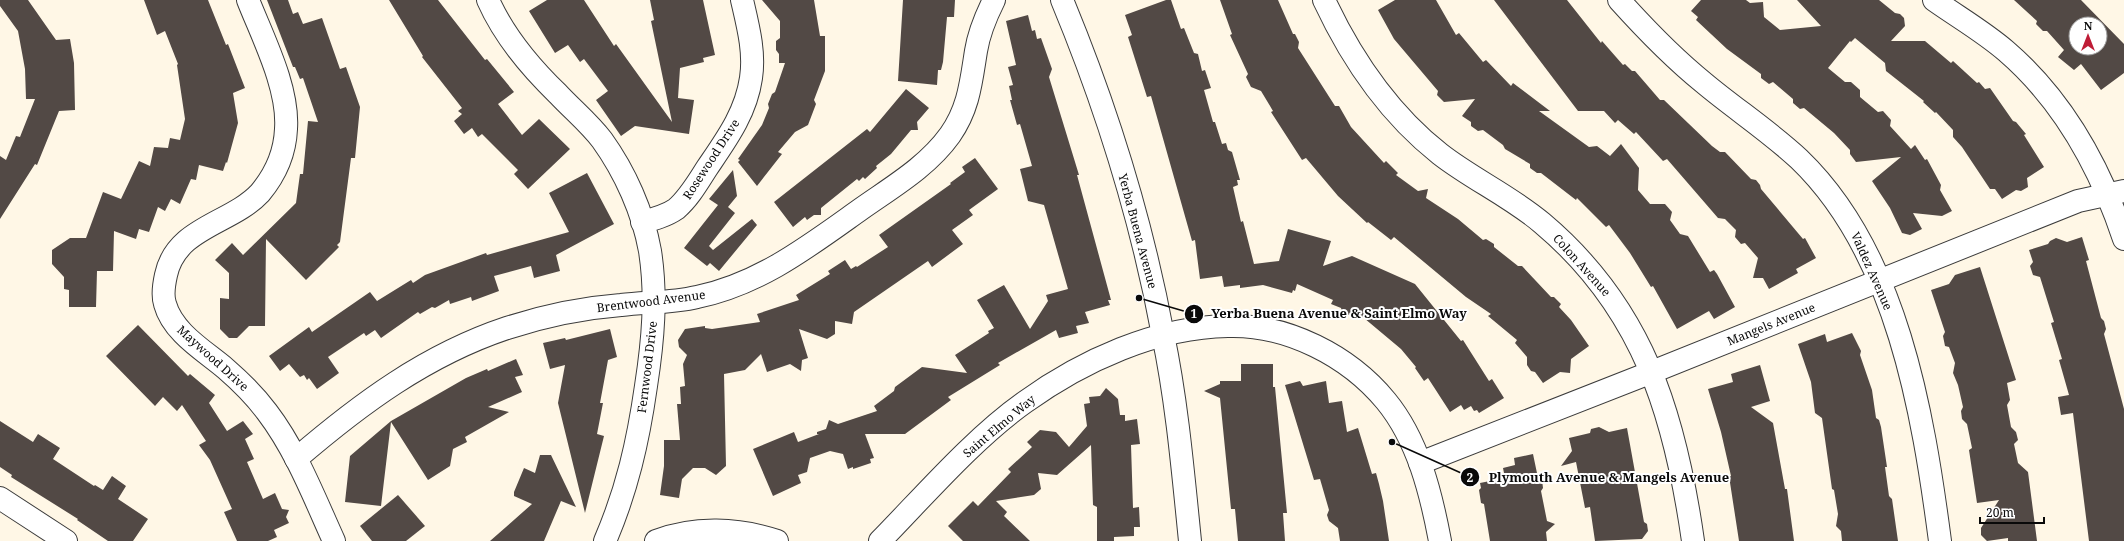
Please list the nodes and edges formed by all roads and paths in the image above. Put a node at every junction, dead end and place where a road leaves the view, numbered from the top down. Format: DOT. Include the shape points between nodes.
graph roads {
  1 [pos="248,0"];
  2 [pos="488,0"];
  3 [pos="742,0"];
  4 [pos="994,0"];
  5 [pos="1062,0"];
  6 [pos="1324,0"];
  7 [pos="1620,0"];
  8 [pos="1934,0"];
  9 [pos="2116,193"];
  10 [pos="642,222"];
  11 [pos="2124,239"];
  12 [pos="1878,281"];
  13 [pos="654,302"];
  14 [pos="1164,335"];
  15 [pos="1652,372"];
  16 [pos="296,459"];
  17 [pos="1420,463"];
  18 [pos="0,498"];
  19 [pos="66,541"];
  20 [pos="334,541"];
  21 [pos="605,541"];
  22 [pos="656,541"];
  23 [pos="777,541"];
  24 [pos="880,541"];
  25 [pos="1190,541"];
  26 [pos="1440,541"];
  27 [pos="1693,541"];
  28 [pos="1940,541"];
  1 -- 16 [label="street, Maywood Drive" via="279,80 285,103 286,129 282,153 273,175 260,193 241,208 194,234 177,249 168,266 163,286 165,304 175,324 248,390 283,434"];
  2 -- 10 [label="street, Fernwood Drive" via="514,45 536,72 602,140 632,194"];
  3 -- 10 [label="street, Rosewood Drive" via="752,52 751,78 746,102 734,128 688,196 675,209 659,218"];
  4 -- 13 [label="street, Brentwood Avenue" via="983,23 965,106 950,134 929,159 789,260 759,277 728,290 694,298"];
  5 -- 14 [label="street, Yerba Buena Avenue" via="1091,76 1123,174"];
  6 -- 15 [label="street, Colon Avenue" via="1340,34 1384,100 1440,154 1541,222 1569,248 1618,306"];
  7 -- 12 [label="street, Valdez Avenue" via="1675,59 1768,132 1800,160 1825,187 1864,247"];
  8 -- 9 [label="street" via="2006,51 2032,76 2054,102"];
  9 -- 11 [label="street"];
  9 -- 12 [label="street, Mangels Avenue" via="2078,201"];
  10 -- 13 [label="street, Fernwood Drive" via="649,250"];
  12 -- 15 [label="street, Mangels Avenue"];
  12 -- 28 [label="street, Valdez Avenue" via="1895,324 1918,408 1928,454"];
  13 -- 16 [label="street, Brentwood Avenue" via="581,310 537,320 472,341 432,360 376,395"];
  13 -- 21 [label="street, Fernwood Drive" via="648,371 637,443 628,479"];
  14 -- 17 [label="street, Saint Elmo Way" via="1228,325 1262,328 1298,339 1332,354 1362,375 1387,402 1404,428"];
  14 -- 24 [label="street, Saint Elmo Way" via="1092,362 1024,402 959,460"];
  14 -- 25 [label="street, Yerba Buena Avenue"];
  15 -- 17 [label="street, Mangels Avenue"];
  15 -- 27 [label="street, Colon Avenue" via="1675,440"];
  16 -- 20 [label="street, Maywood Drive"];
  17 -- 26 [label="street, Saint Elmo Way" via="1434,506"];
  18 -- 19 [label="street"];
  22 -- 23 [label="street" via="691,532 723,530 756,534"];
}
